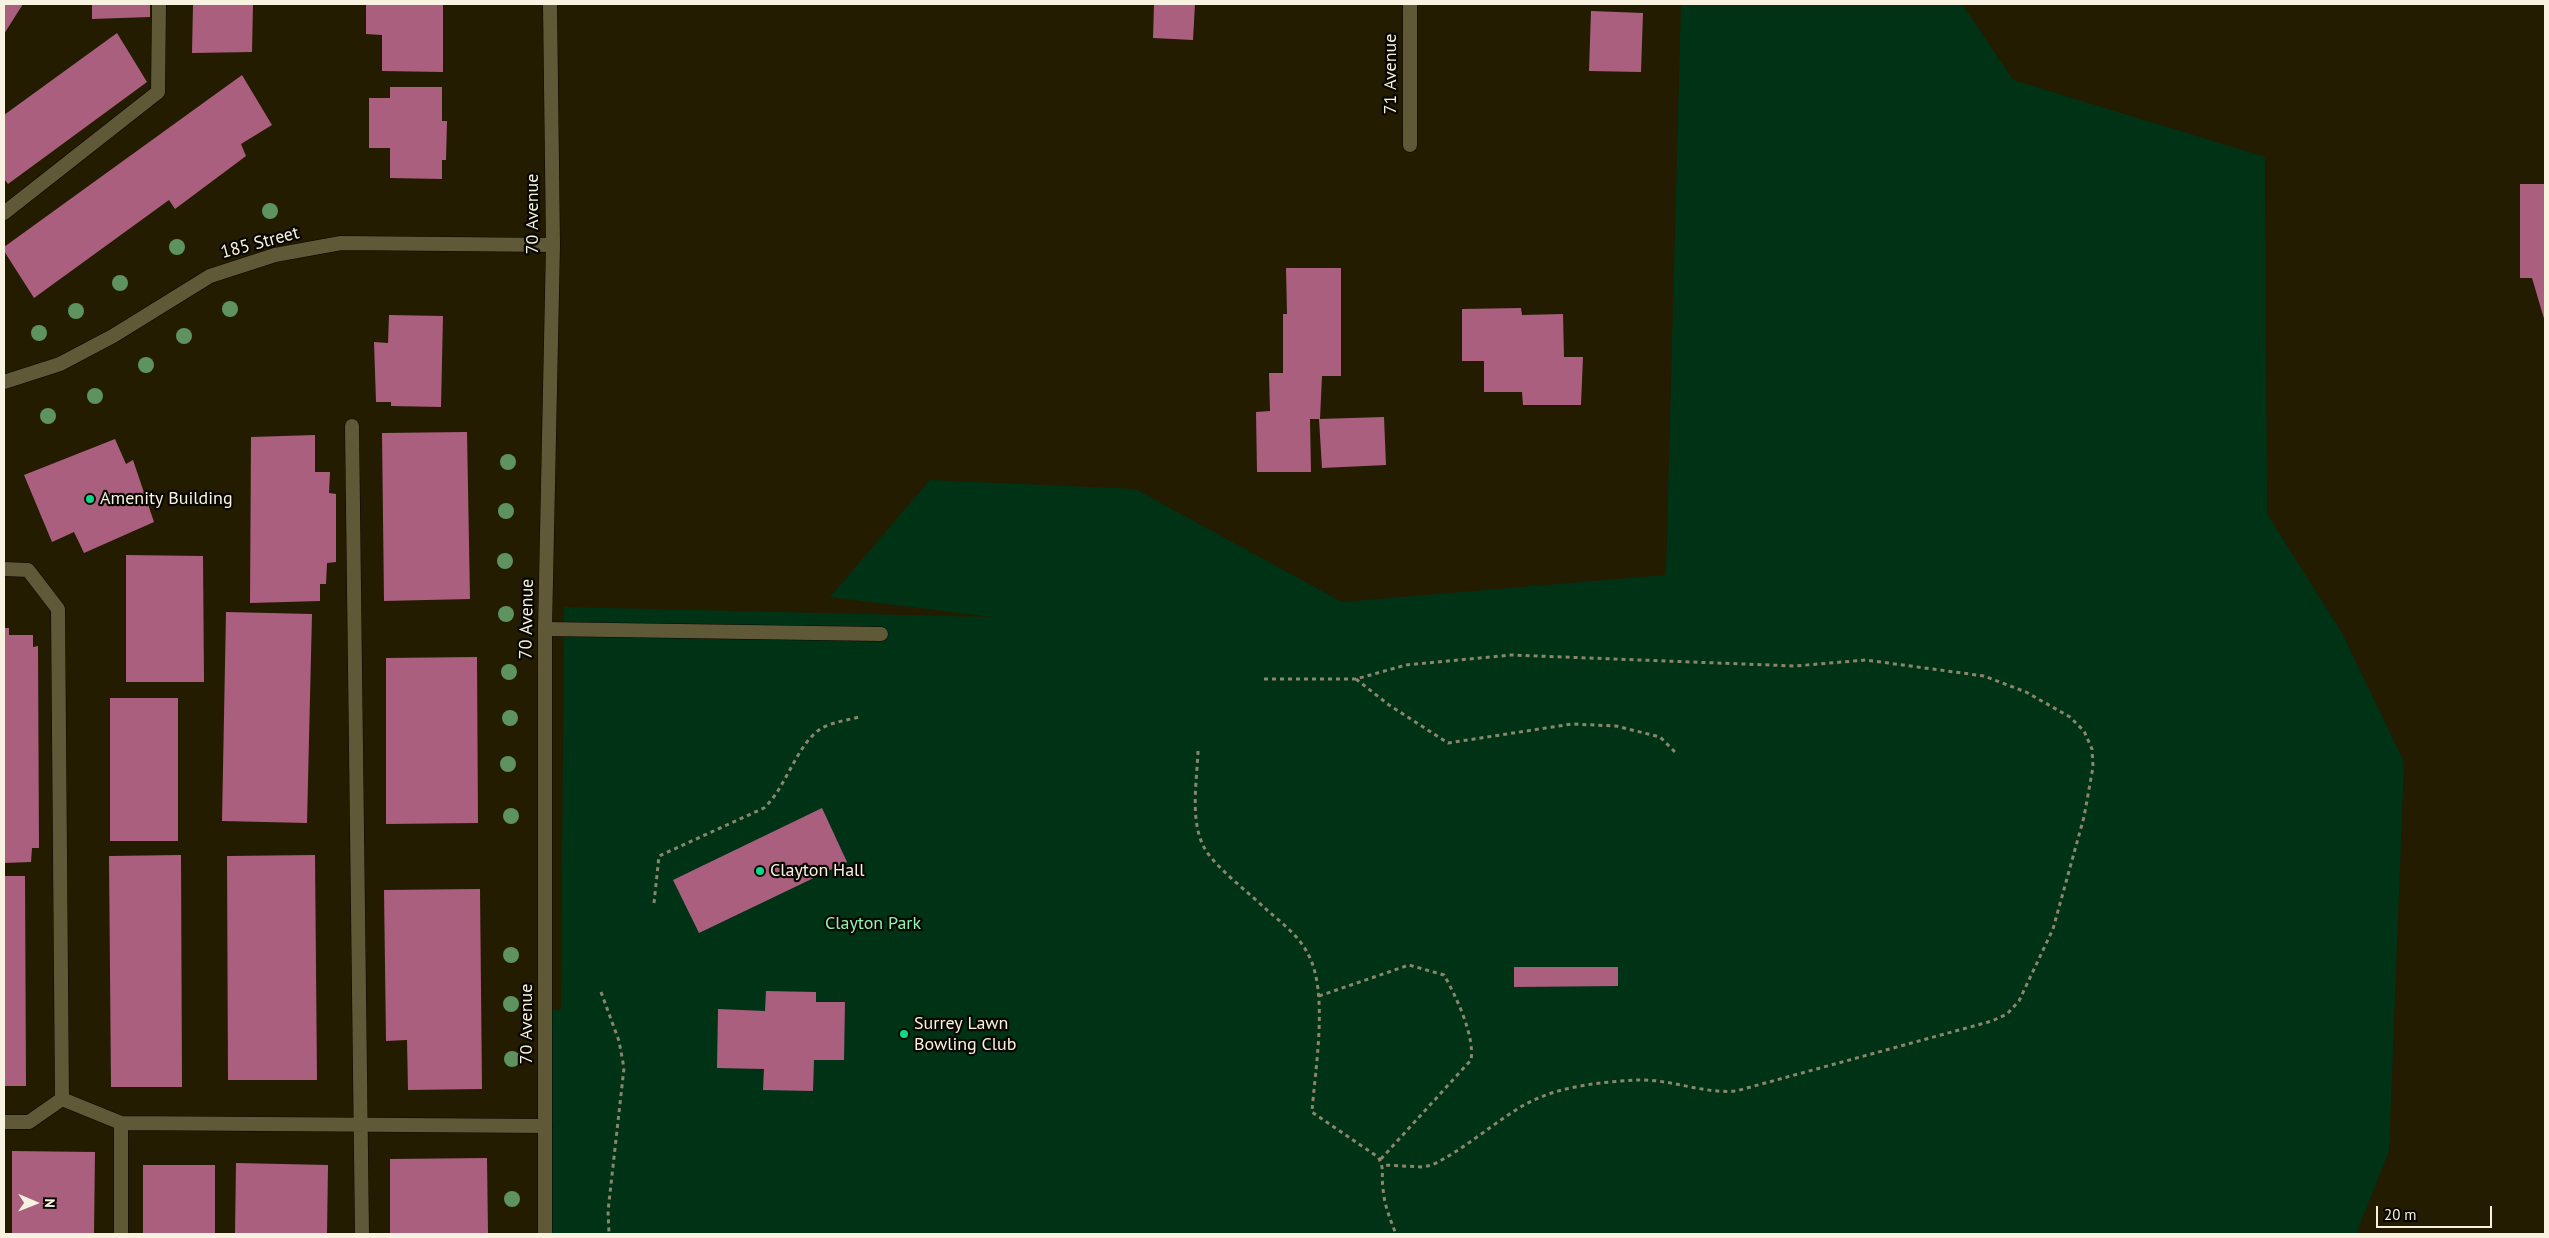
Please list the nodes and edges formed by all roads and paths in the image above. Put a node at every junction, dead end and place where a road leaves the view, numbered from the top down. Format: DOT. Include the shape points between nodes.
graph roads {
  1 [pos="159,4"];
  2 [pos="550,4"];
  3 [pos="1410,4"];
  4 [pos="1410,145"];
  5 [pos="4,213"];
  6 [pos="553,245"];
  7 [pos="4,382"];
  8 [pos="352,426"];
  9 [pos="4,569"];
  10 [pos="545,629"];
  11 [pos="881,634"];
  12 [pos="1264,679"];
  13 [pos="1356,679"];
  14 [pos="859,717"];
  15 [pos="1198,751"];
  16 [pos="1676,753"];
  17 [pos="654,903"];
  18 [pos="601,992"];
  19 [pos="1319,996"];
  20 [pos="62,1099"];
  21 [pos="4,1122"];
  22 [pos="121,1123"];
  23 [pos="362,1125"];
  24 [pos="545,1126"];
  25 [pos="1380,1160"];
  26 [pos="1383,1165"];
  27 [pos="121,1234"];
  28 [pos="362,1234"];
  29 [pos="546,1234"];
  30 [pos="609,1234"];
  31 [pos="1396,1234"];
  1 -- 5 [label="street" via="158,92"];
  2 -- 6 [label="street, 70 Avenue"];
  3 -- 4 [label="street, 71 Avenue"];
  6 -- 7 [label="street, 185 Street" via="341,243 275,255 210,276 113,336 60,364"];
  6 -- 10 [label="street, 70 Avenue"];
  8 -- 23 [label="street"];
  9 -- 20 [label="street" via="28,570 58,609"];
  10 -- 11 [label="street"];
  10 -- 24 [label="street, 70 Avenue"];
  12 -- 13 [label="path"];
  13 -- 16 [label="path" via="1448,743 1572,724 1616,726 1660,737"];
  13 -- 26 [label="path" via="1406,665 1511,655 1795,666 1866,660 1984,676 2026,692 2070,717 2084,731 2092,749 2093,767 2084,817 2053,929 2019,1001 2007,1014 1992,1021 1736,1091 1640,1080 1556,1092 1525,1104 1432,1165"];
  14 -- 17 [label="path" via="825,726 811,737 764,808 659,856"];
  15 -- 19 [label="path" via="1196,817 1200,837 1209,855 1294,934 1309,955"];
  18 -- 30 [label="path" via="619,1041 624,1068 608,1211"];
  19 -- 25 [label="path" via="1312,1112"];
  19 -- 25 [label="path" via="1409,965 1444,975 1456,996 1473,1050 1471,1060"];
  20 -- 21 [label="street" via="29,1122"];
  20 -- 22 [label="street"];
  22 -- 23 [label="street"];
  22 -- 27 [label="street"];
  23 -- 24 [label="street"];
  23 -- 28 [label="street"];
  24 -- 29 [label="street, 70 Avenue"];
  25 -- 26 [label="path"];
  26 -- 31 [label="path" via="1387,1212"];
}
